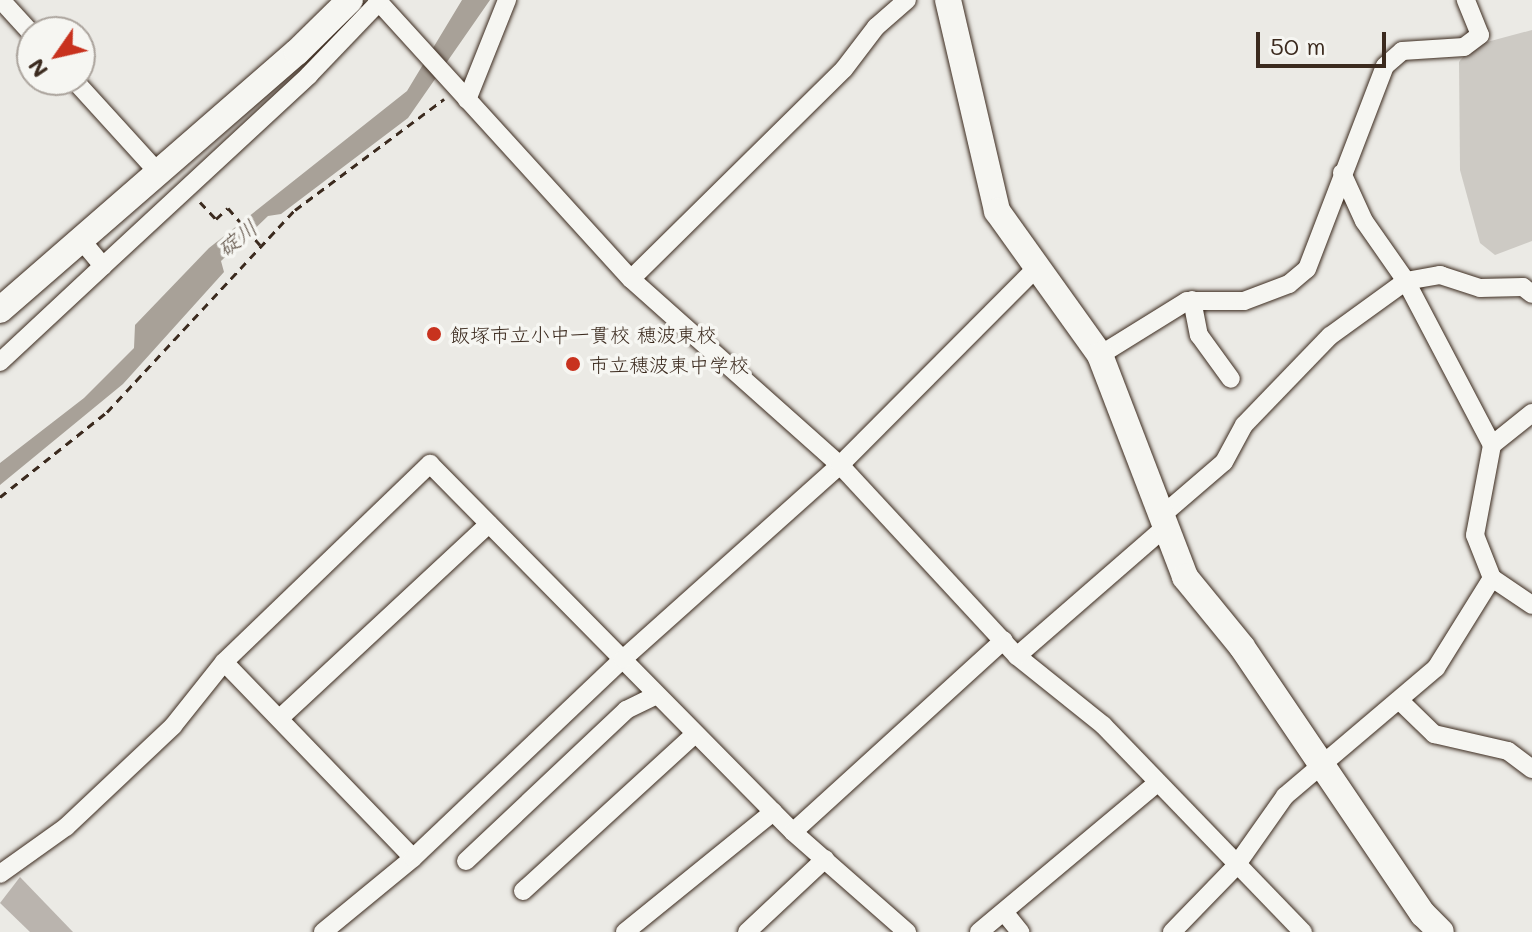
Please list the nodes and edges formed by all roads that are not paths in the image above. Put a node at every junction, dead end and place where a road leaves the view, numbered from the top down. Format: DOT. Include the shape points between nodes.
graph roads {
  1 [pos="1,0"];
  2 [pos="350,0"];
  3 [pos="507,0"];
  4 [pos="907,0"];
  5 [pos="948,0"];
  6 [pos="1466,0"];
  7 [pos="378,1"];
  8 [pos="16,16"];
  9 [pos="459,92"];
  10 [pos="89,96"];
  11 [pos="156,170"];
  12 [pos="1342,173"];
  13 [pos="80,239"];
  14 [pos="103,266"];
  15 [pos="1036,268"];
  16 [pos="631,279"];
  17 [pos="1406,281"];
  18 [pos="1532,294"];
  19 [pos="1192,300"];
  20 [pos="0,310"];
  21 [pos="1100,355"];
  22 [pos="0,362"];
  23 [pos="1231,379"];
  24 [pos="1532,413"];
  25 [pos="1492,445"];
  26 [pos="840,465"];
  27 [pos="1162,522"];
  28 [pos="489,524"];
  29 [pos="1492,578"];
  30 [pos="1532,605"];
  31 [pos="1004,640"];
  32 [pos="1017,656"];
  33 [pos="623,659"];
  34 [pos="224,662"];
  35 [pos="657,695"];
  36 [pos="1399,700"];
  37 [pos="280,718"];
  38 [pos="695,734"];
  39 [pos="1324,765"];
  40 [pos="1532,769"];
  41 [pos="1157,783"];
  42 [pos="773,812"];
  43 [pos="793,832"];
  44 [pos="413,858"];
  45 [pos="825,859"];
  46 [pos="466,861"];
  47 [pos="1235,867"];
  48 [pos="0,874"];
  49 [pos="523,891"];
  50 [pos="1004,912"];
  51 [pos="323,932"];
  52 [pos="625,932"];
  53 [pos="747,932"];
  54 [pos="907,932"];
  55 [pos="979,932"];
  56 [pos="1020,932"];
  57 [pos="1172,932"];
  58 [pos="1303,932"];
  59 [pos="1441,932"];
  1 -- 8 [label="street"];
  2 -- 11 [label="street" via="264,81"];
  3 -- 9 [label="street"];
  4 -- 16 [label="street"];
  5 -- 15 [label="street" via="997,211"];
  6 -- 12 [label="street" via="1480,35 1464,47 1402,51 1385,66"];
  7 -- 9 [label="street"];
  7 -- 14 [label="street" via="309,75"];
  9 -- 16 [label="street"];
  10 -- 11 [label="street"];
  11 -- 13 [label="street"];
  12 -- 17 [label="street" via="1364,221"];
  12 -- 19 [label="street" via="1307,269 1289,284 1244,301"];
  13 -- 14 [label="street"];
  13 -- 20 [label="street"];
  14 -- 22 [label="street"];
  15 -- 21 [label="street"];
  15 -- 26 [label="street"];
  16 -- 26 [label="street"];
  17 -- 18 [label="street" via="1440,275 1480,288 1523,287"];
  17 -- 25 [label="street"];
  17 -- 27 [label="street" via="1330,336 1244,425 1224,462"];
  19 -- 21 [label="street"];
  19 -- 23 [label="street" via="1199,335"];
  21 -- 27 [label="street"];
  24 -- 25 [label="street"];
  25 -- 29 [label="street" via="1475,535"];
  26 -- 31 [label="street"];
  26 -- 33 [label="street"];
  27 -- 32 [label="street"];
  27 -- 39 [label="street" via="1185,577 1242,647"];
  28 -- 33 [label="street"];
  28 -- 34 [label="street" via="430,464"];
  28 -- 37 [label="street"];
  29 -- 30 [label="street"];
  29 -- 36 [label="street" via="1436,668"];
  31 -- 32 [label="street"];
  31 -- 43 [label="street"];
  32 -- 41 [label="street" via="1103,725"];
  33 -- 35 [label="street"];
  33 -- 44 [label="street"];
  34 -- 37 [label="street"];
  34 -- 48 [label="street" via="173,726 66,827"];
  35 -- 38 [label="street"];
  35 -- 46 [label="street" via="626,710"];
  36 -- 39 [label="street"];
  36 -- 40 [label="street" via="1434,734 1508,751"];
  37 -- 44 [label="street"];
  38 -- 42 [label="street"];
  38 -- 49 [label="street"];
  39 -- 47 [label="street" via="1285,796"];
  39 -- 59 [label="street" via="1423,914"];
  41 -- 47 [label="street"];
  41 -- 50 [label="street"];
  42 -- 43 [label="street"];
  42 -- 52 [label="street"];
  43 -- 45 [label="street"];
  44 -- 51 [label="street"];
  45 -- 53 [label="street"];
  45 -- 54 [label="street"];
  47 -- 57 [label="street"];
  47 -- 58 [label="street"];
  50 -- 55 [label="street"];
  50 -- 56 [label="street"];
}
